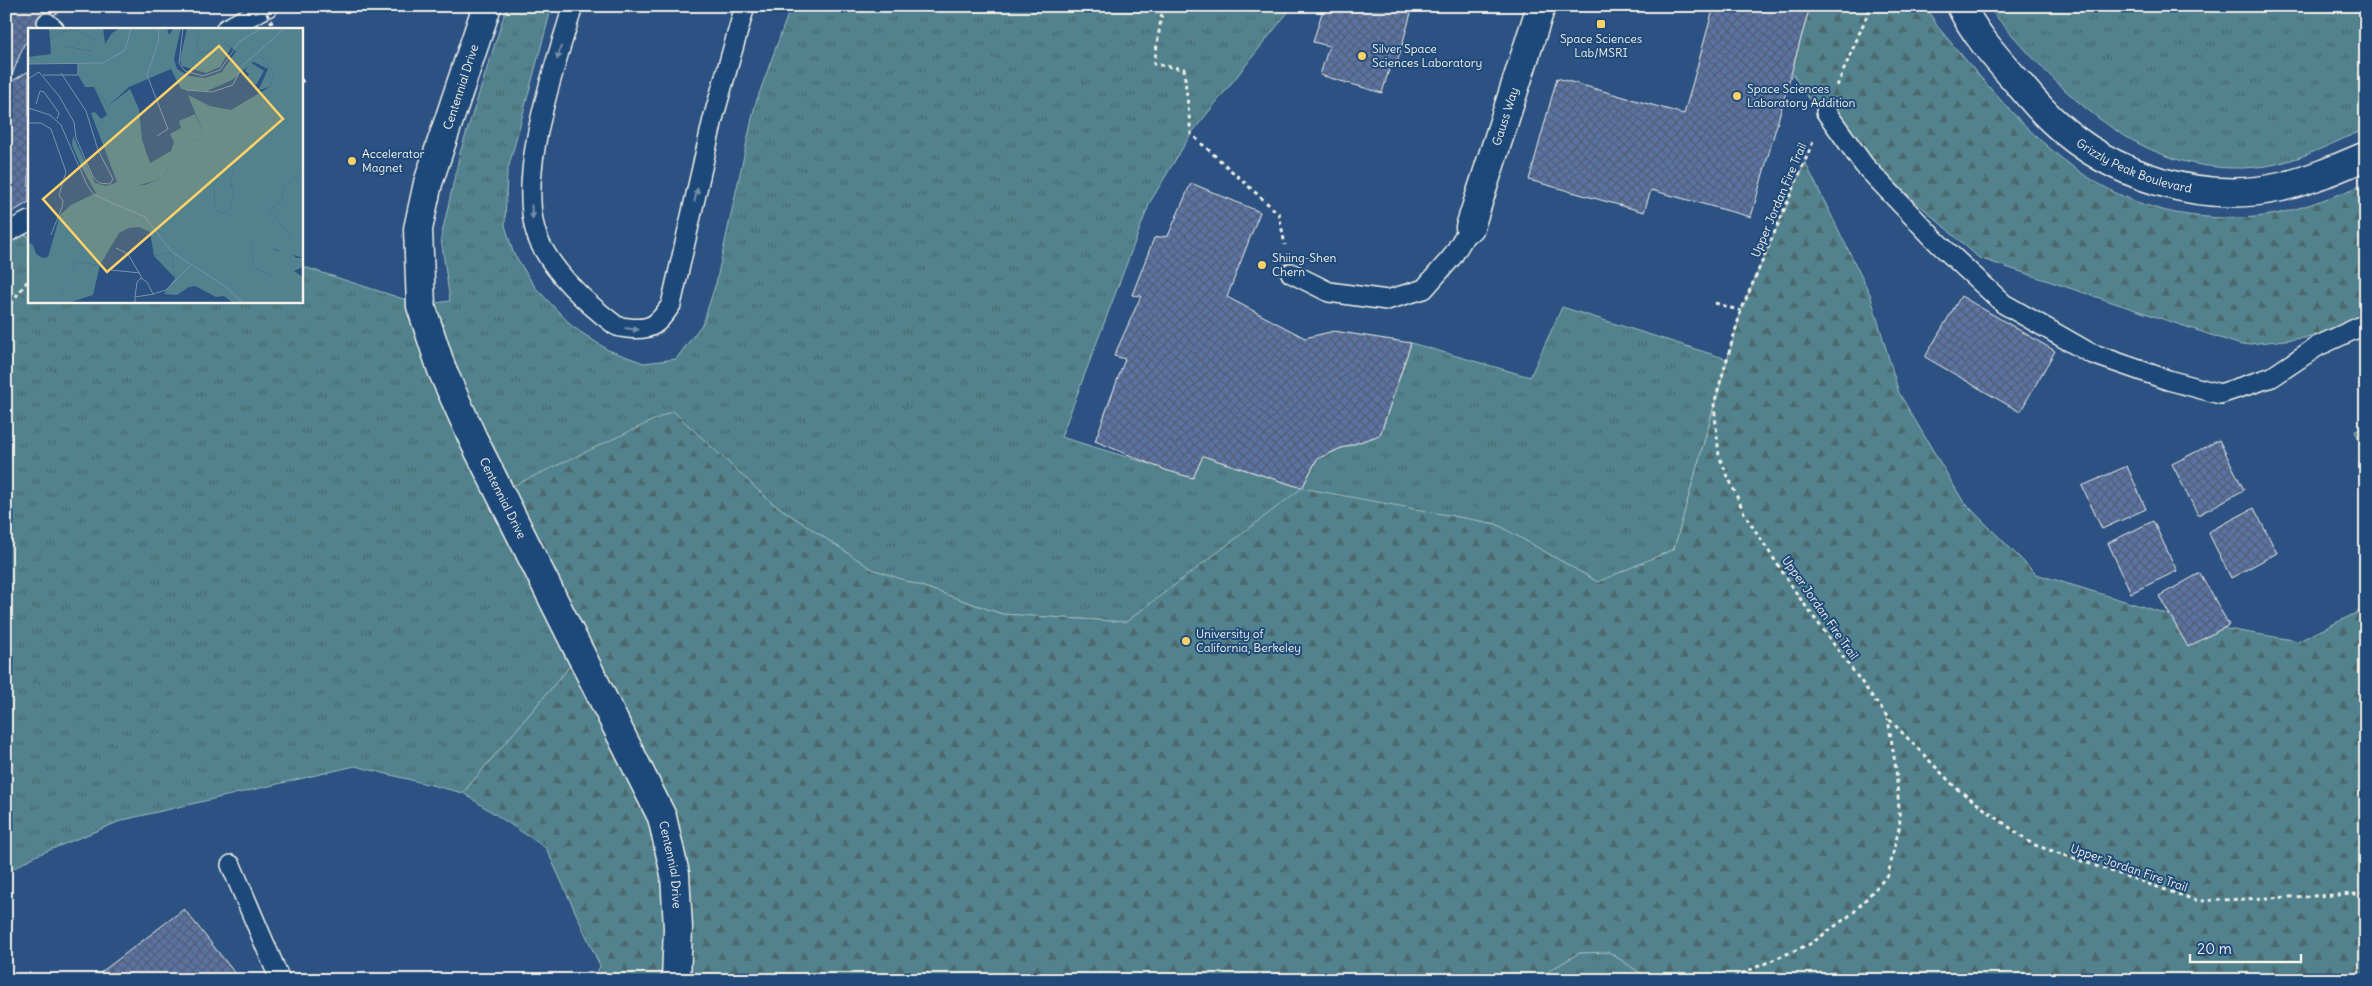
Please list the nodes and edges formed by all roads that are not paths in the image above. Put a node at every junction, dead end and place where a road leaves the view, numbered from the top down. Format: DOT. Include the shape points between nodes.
graph roads {
  1 [pos="269,6"];
  2 [pos="487,6"];
  3 [pos="573,6"];
  4 [pos="744,6"];
  5 [pos="1541,6"];
  6 [pos="1961,6"];
  7 [pos="228,28"];
  8 [pos="1826,112"];
  9 [pos="2366,156"];
  10 [pos="28,222"];
  11 [pos="1470,227"];
  12 [pos="6,233"];
  13 [pos="1290,273"];
  14 [pos="2366,324"];
  15 [pos="231,865"];
  16 [pos="280,980"];
  17 [pos="676,980"];
  1 -- 7 [label="lane"];
  2 -- 17 [label="street, Centennial Drive" via="428,184 418,229 421,306 442,370 473,439 662,817 675,874"];
  3 -- 4 [label="lane, one-way" via="549,87 532,166 532,216 541,246 588,304 617,327 644,330 660,321 671,306 713,119"];
  5 -- 11 [label="street, Gauss Way"];
  6 -- 9 [label="street, Grizzly Peak Boulevard" via="1996,57 2053,121 2089,149 2129,171 2188,188 2248,191 2308,180"];
  8 -- 14 [label="lane" via="1864,165 1938,243 2004,304 2090,352 2168,380 2220,394 2272,377 2318,346"];
  10 -- 12 [label="lane"];
  11 -- 13 [label="lane" via="1452,257 1424,289 1386,300 1329,292"];
  15 -- 16 [label="lane"];
}
